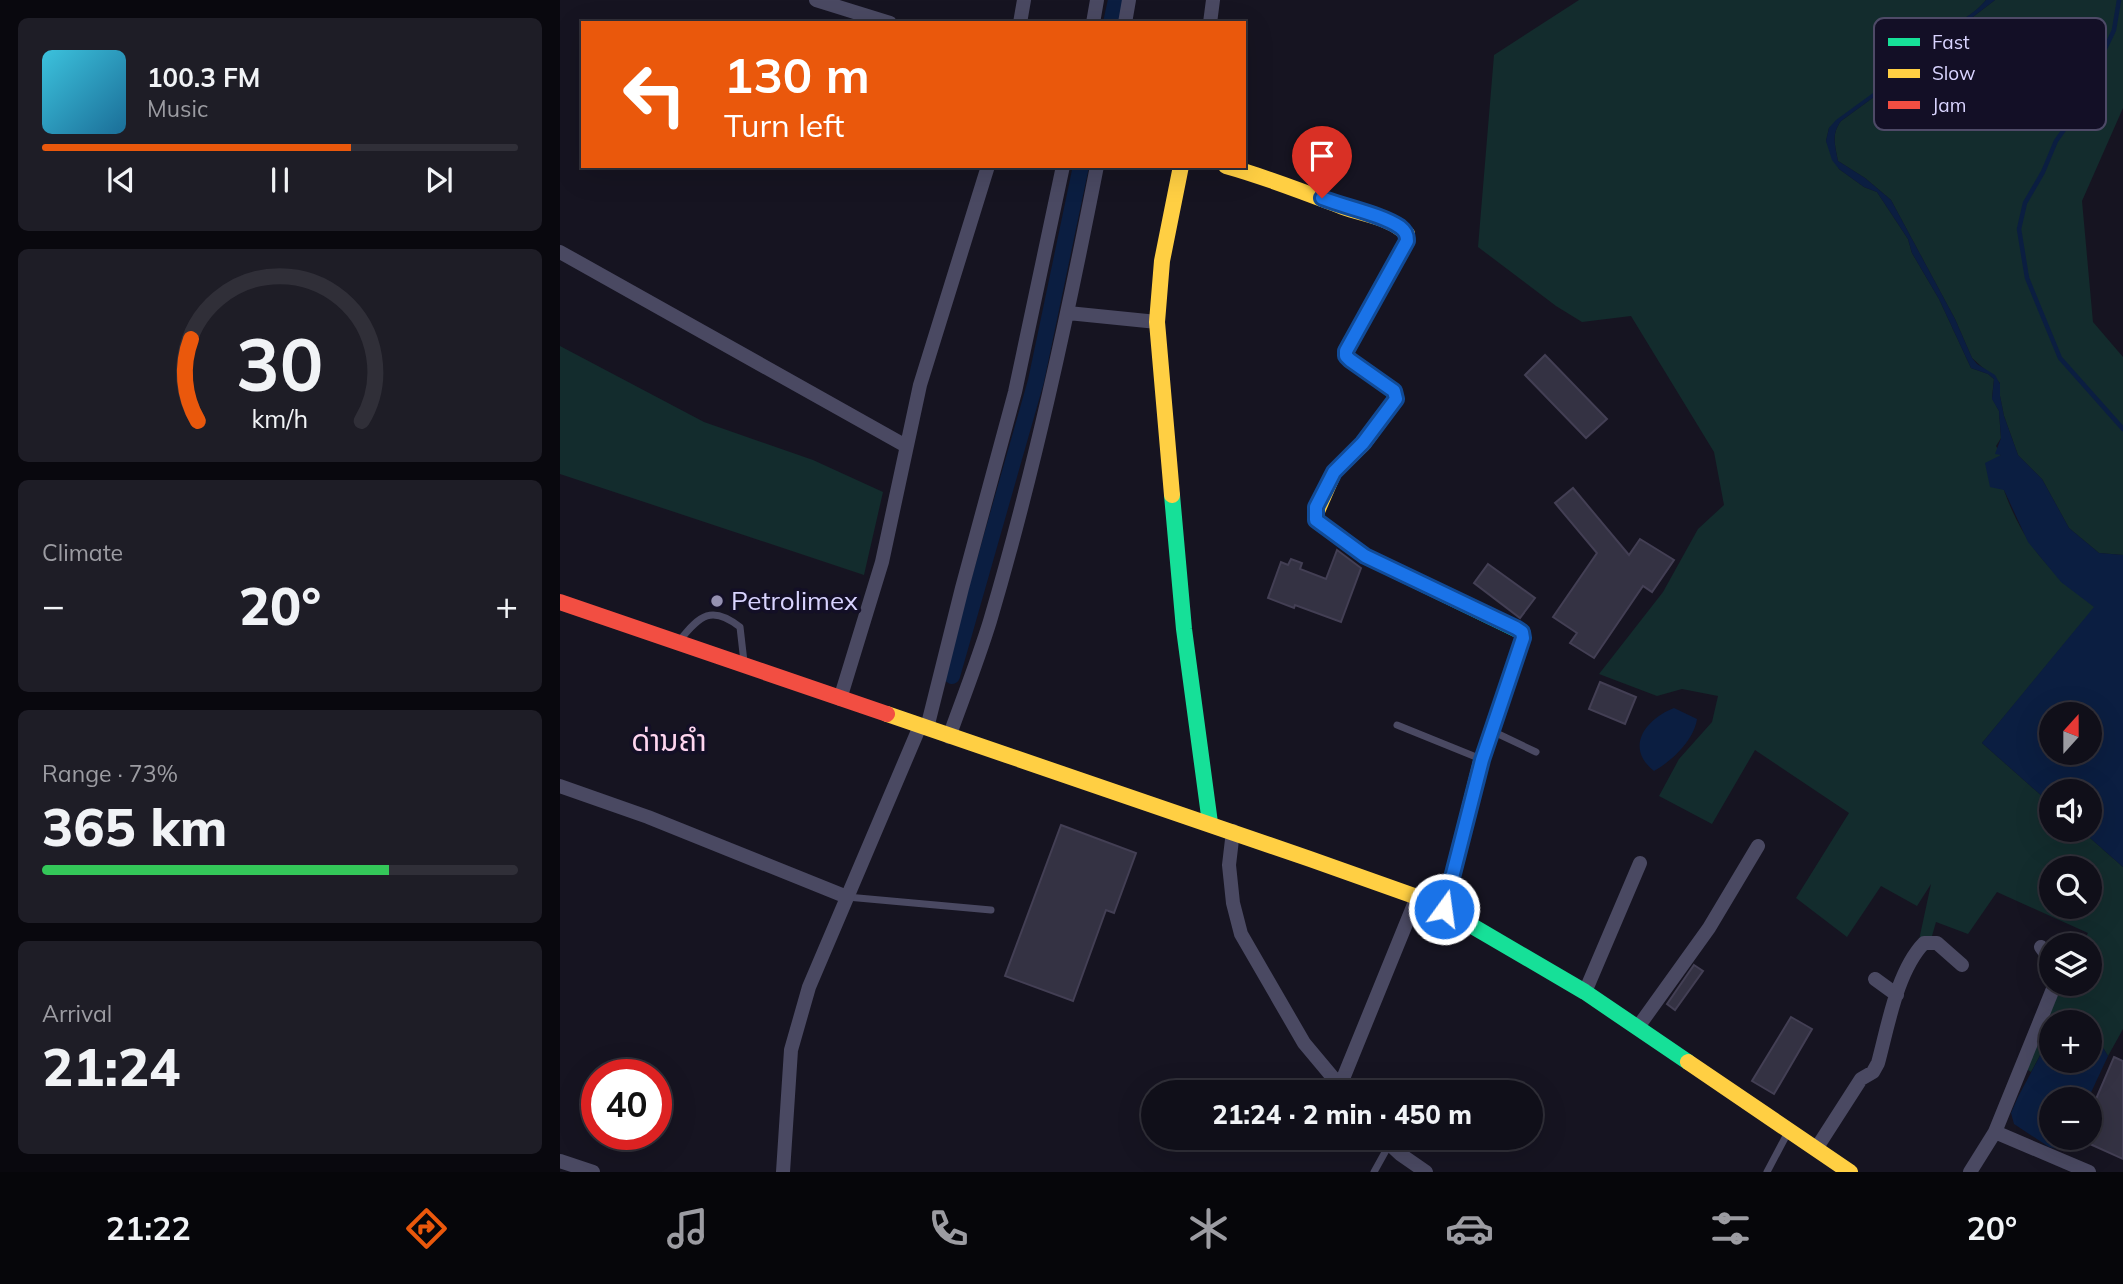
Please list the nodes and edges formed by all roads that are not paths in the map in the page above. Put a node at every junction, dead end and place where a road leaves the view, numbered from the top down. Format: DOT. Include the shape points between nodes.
graph roads {
  1 [pos="817,0"];
  2 [pos="1024,0"];
  3 [pos="1097,0"];
  4 [pos="1129,0"];
  5 [pos="1213,0"];
  6 [pos="884,21"];
  7 [pos="1020,21"];
  8 [pos="1093,21"];
  9 [pos="1125,21"];
  10 [pos="1210,21"];
  11 [pos="987,168"];
  12 [pos="1063,168"];
  13 [pos="1097,168"];
  14 [pos="1181,168"];
  15 [pos="1234,168"];
  16 [pos="560,252"];
  17 [pos="1068,313"];
  18 [pos="1157,322"];
  19 [pos="905,446"];
  20 [pos="560,602"];
  21 [pos="677,643"];
  22 [pos="745,667"];
  23 [pos="840,699"];
  24 [pos="1397,725"];
  25 [pos="924,727"];
  26 [pos="1491,731"];
  27 [pos="949,737"];
  28 [pos="1536,752"];
  29 [pos="1482,760"];
  30 [pos="560,786"];
  31 [pos="1210,824"];
  32 [pos="1233,831"];
  33 [pos="1758,846"];
  34 [pos="1640,863"];
  35 [pos="847,897"];
  36 [pos="1417,897"];
  37 [pos="1444,909"];
  38 [pos="991,910"];
  39 [pos="1962,965"];
  40 [pos="1875,979"];
  41 [pos="1585,992"];
  42 [pos="1897,995"];
  43 [pos="2050,996"];
  44 [pos="1637,1027"];
  45 [pos="1335,1080"];
  46 [pos="1346,1080"];
  47 [pos="1788,1132"];
  48 [pos="1995,1132"];
  49 [pos="1816,1149"];
  50 [pos="1383,1150"];
  51 [pos="1398,1150"];
  52 [pos="560,1161"];
  53 [pos="593,1172"];
  54 [pos="783,1172"];
  55 [pos="1374,1172"];
  56 [pos="1426,1172"];
  57 [pos="1766,1172"];
  58 [pos="1850,1172"];
  59 [pos="1970,1172"];
  60 [pos="2089,1172"];
  1 -- 6 [label="street"];
  2 -- 7 [label="street"];
  3 -- 8 [label="street"];
  4 -- 9 [label="street"];
  5 -- 10 [label="street"];
  11 -- 19 [label="street"];
  12 -- 25 [label="street" via="1015,392"];
  13 -- 17 [label="street"];
  14 -- 18 [label="main road" via="1162,261"];
  15 -- 26 [label="main road" via="1388,221 1407,234 1346,351 1350,360 1394,391 1396,399 1334,472 1314,514 1365,556 1522,632"];
  16 -- 19 [label="street"];
  17 -- 18 [label="street"];
  17 -- 27 [label="street" via="992,612"];
  18 -- 31 [label="main road" via="1184,629"];
  19 -- 23 [label="street" via="882,562"];
  20 -- 21 [label="main road"];
  21 -- 22 [label="main road"];
  21 -- 22 [label="lane" via="694,622 715,613 740,627"];
  22 -- 23 [label="main road"];
  23 -- 25 [label="main road"];
  24 -- 29 [label="lane"];
  25 -- 27 [label="main road"];
  25 -- 35 [label="street"];
  26 -- 28 [label="lane"];
  26 -- 29 [label="main road"];
  27 -- 31 [label="main road"];
  29 -- 37 [label="main road"];
  30 -- 35 [label="street"];
  31 -- 32 [label="main road"];
  32 -- 36 [label="main road"];
  32 -- 45 [label="street" via="1229,865 1241,934 1304,1043"];
  33 -- 44 [label="street" via="1709,928"];
  34 -- 41 [label="street"];
  35 -- 38 [label="lane"];
  35 -- 54 [label="street" via="809,987 791,1050"];
  36 -- 37 [label="main road"];
  36 -- 46 [label="street"];
  37 -- 41 [label="main road"];
  39 -- 42 [label="street" via="1937,943 1924,943 1913,954"];
  40 -- 42 [label="street"];
  41 -- 44 [label="main road"];
  42 -- 49 [label="street" via="1878,1063 1861,1079"];
  43 -- 48 [label="street"];
  44 -- 47 [label="main road"];
  47 -- 49 [label="main road"];
  47 -- 57 [label="lane"];
  48 -- 59 [label="street"];
  48 -- 60 [label="street"];
  49 -- 58 [label="main road"];
  50 -- 55 [label="lane"];
  51 -- 56 [label="street"];
  52 -- 53 [label="street"];
}
